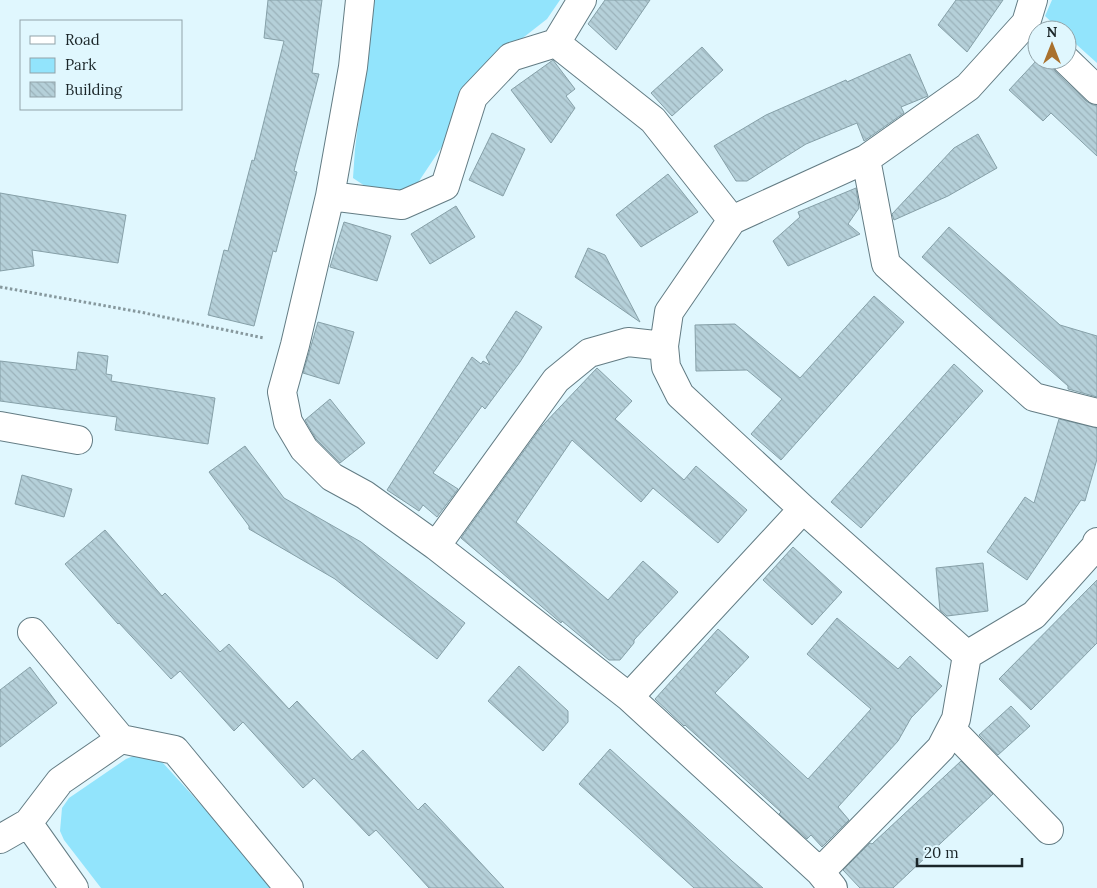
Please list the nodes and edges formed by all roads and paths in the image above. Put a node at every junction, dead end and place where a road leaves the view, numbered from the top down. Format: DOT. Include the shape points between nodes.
graph roads {
  1 [pos="360,0"];
  2 [pos="582,0"];
  3 [pos="1032,19"];
  4 [pos="556,43"];
  5 [pos="1076,70"];
  6 [pos="1097,90"];
  7 [pos="866,159"];
  8 [pos="330,196"];
  9 [pos="732,220"];
  10 [pos="0,287"];
  11 [pos="295,345"];
  12 [pos="664,346"];
  13 [pos="1097,413"];
  14 [pos="0,426"];
  15 [pos="78,440"];
  16 [pos="803,509"];
  17 [pos="1097,545"];
  18 [pos="436,546"];
  19 [pos="32,632"];
  20 [pos="967,655"];
  21 [pos="629,697"];
  22 [pos="951,730"];
  23 [pos="121,739"];
  24 [pos="28,824"];
  25 [pos="1049,830"];
  26 [pos="0,839"];
  27 [pos="827,880"];
  28 [pos="74,888"];
  29 [pos="289,888"];
  1 -- 8 [label="street" via="353,67"];
  2 -- 4 [label="street"];
  3 -- 7 [label="street" via="968,87"];
  4 -- 8 [label="street" via="511,57 473,97 445,186 402,205"];
  4 -- 9 [label="street" via="652,120"];
  5 -- 6 [label="street"];
  7 -- 9 [label="street"];
  7 -- 13 [label="street" via="886,264 1034,397"];
  8 -- 11 [label="street"];
  9 -- 12 [label="street" via="669,312"];
  10 -- 11 [label="path"];
  11 -- 18 [label="street" via="282,392 288,422 304,449 332,476 365,495"];
  12 -- 16 [label="street" via="666,367 680,395"];
  12 -- 18 [label="street" via="628,342 589,353 556,380"];
  14 -- 15 [label="street"];
  16 -- 20 [label="street"];
  16 -- 21 [label="street"];
  17 -- 20 [label="street" via="1034,615"];
  18 -- 21 [label="street"];
  19 -- 23 [label="street"];
  20 -- 22 [label="street" via="956,719"];
  21 -- 27 [label="street"];
  22 -- 25 [label="street"];
  22 -- 27 [label="street" via="941,748"];
  23 -- 24 [label="street" via="60,781"];
  23 -- 29 [label="street" via="175,750"];
  24 -- 26 [label="street"];
  24 -- 28 [label="street"];
}
